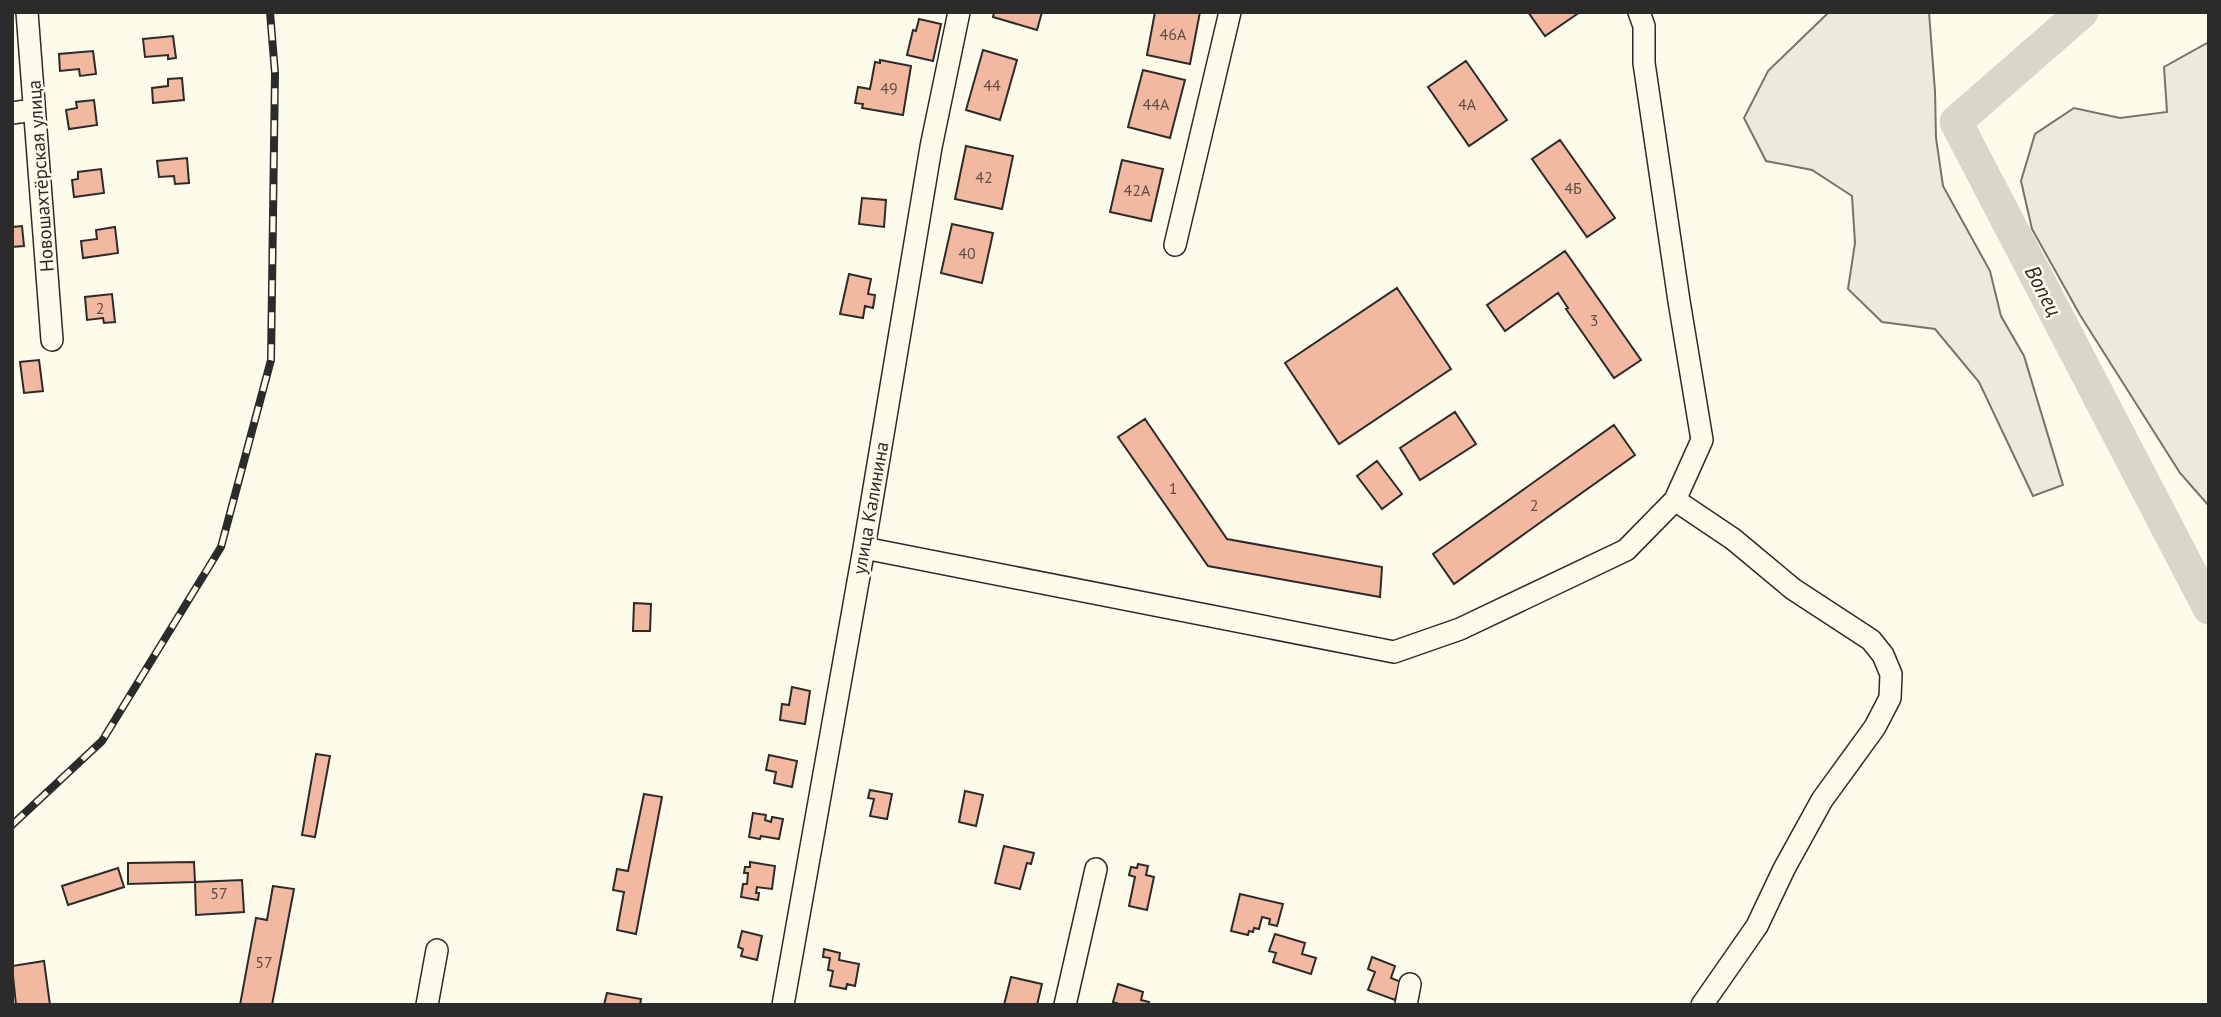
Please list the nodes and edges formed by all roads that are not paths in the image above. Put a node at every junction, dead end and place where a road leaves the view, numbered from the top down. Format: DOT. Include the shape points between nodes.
graph roads {
  1 [pos="27,12"];
  2 [pos="959,12"];
  3 [pos="1230,12"];
  4 [pos="1639,12"];
  5 [pos="34,110"];
  6 [pos="12,113"];
  7 [pos="1175,245"];
  8 [pos="52,340"];
  9 [pos="1675,500"];
  10 [pos="864,548"];
  11 [pos="1096,869"];
  12 [pos="437,950"];
  13 [pos="427,1005"];
  14 [pos="783,1005"];
  15 [pos="1065,1005"];
  16 [pos="1702,1005"];
  1 -- 5 [label="street, Новошахтёрская улица"];
  2 -- 10 [label="street, улица Калинина" via="931,147"];
  3 -- 7 [label="street"];
  4 -- 9 [label="street" via="1702,440"];
  5 -- 6 [label="street"];
  5 -- 8 [label="street, Новошахтёрская улица"];
  9 -- 10 [label="street" via="1626,550 1460,629 1394,652"];
  9 -- 16 [label="street" via="1733,539 1793,589 1871,639 1891,674 1890,698 1875,727 1822,800 1757,926"];
  10 -- 14 [label="street, улица Калинина"];
  11 -- 15 [label="street"];
  12 -- 13 [label="street"];
}
